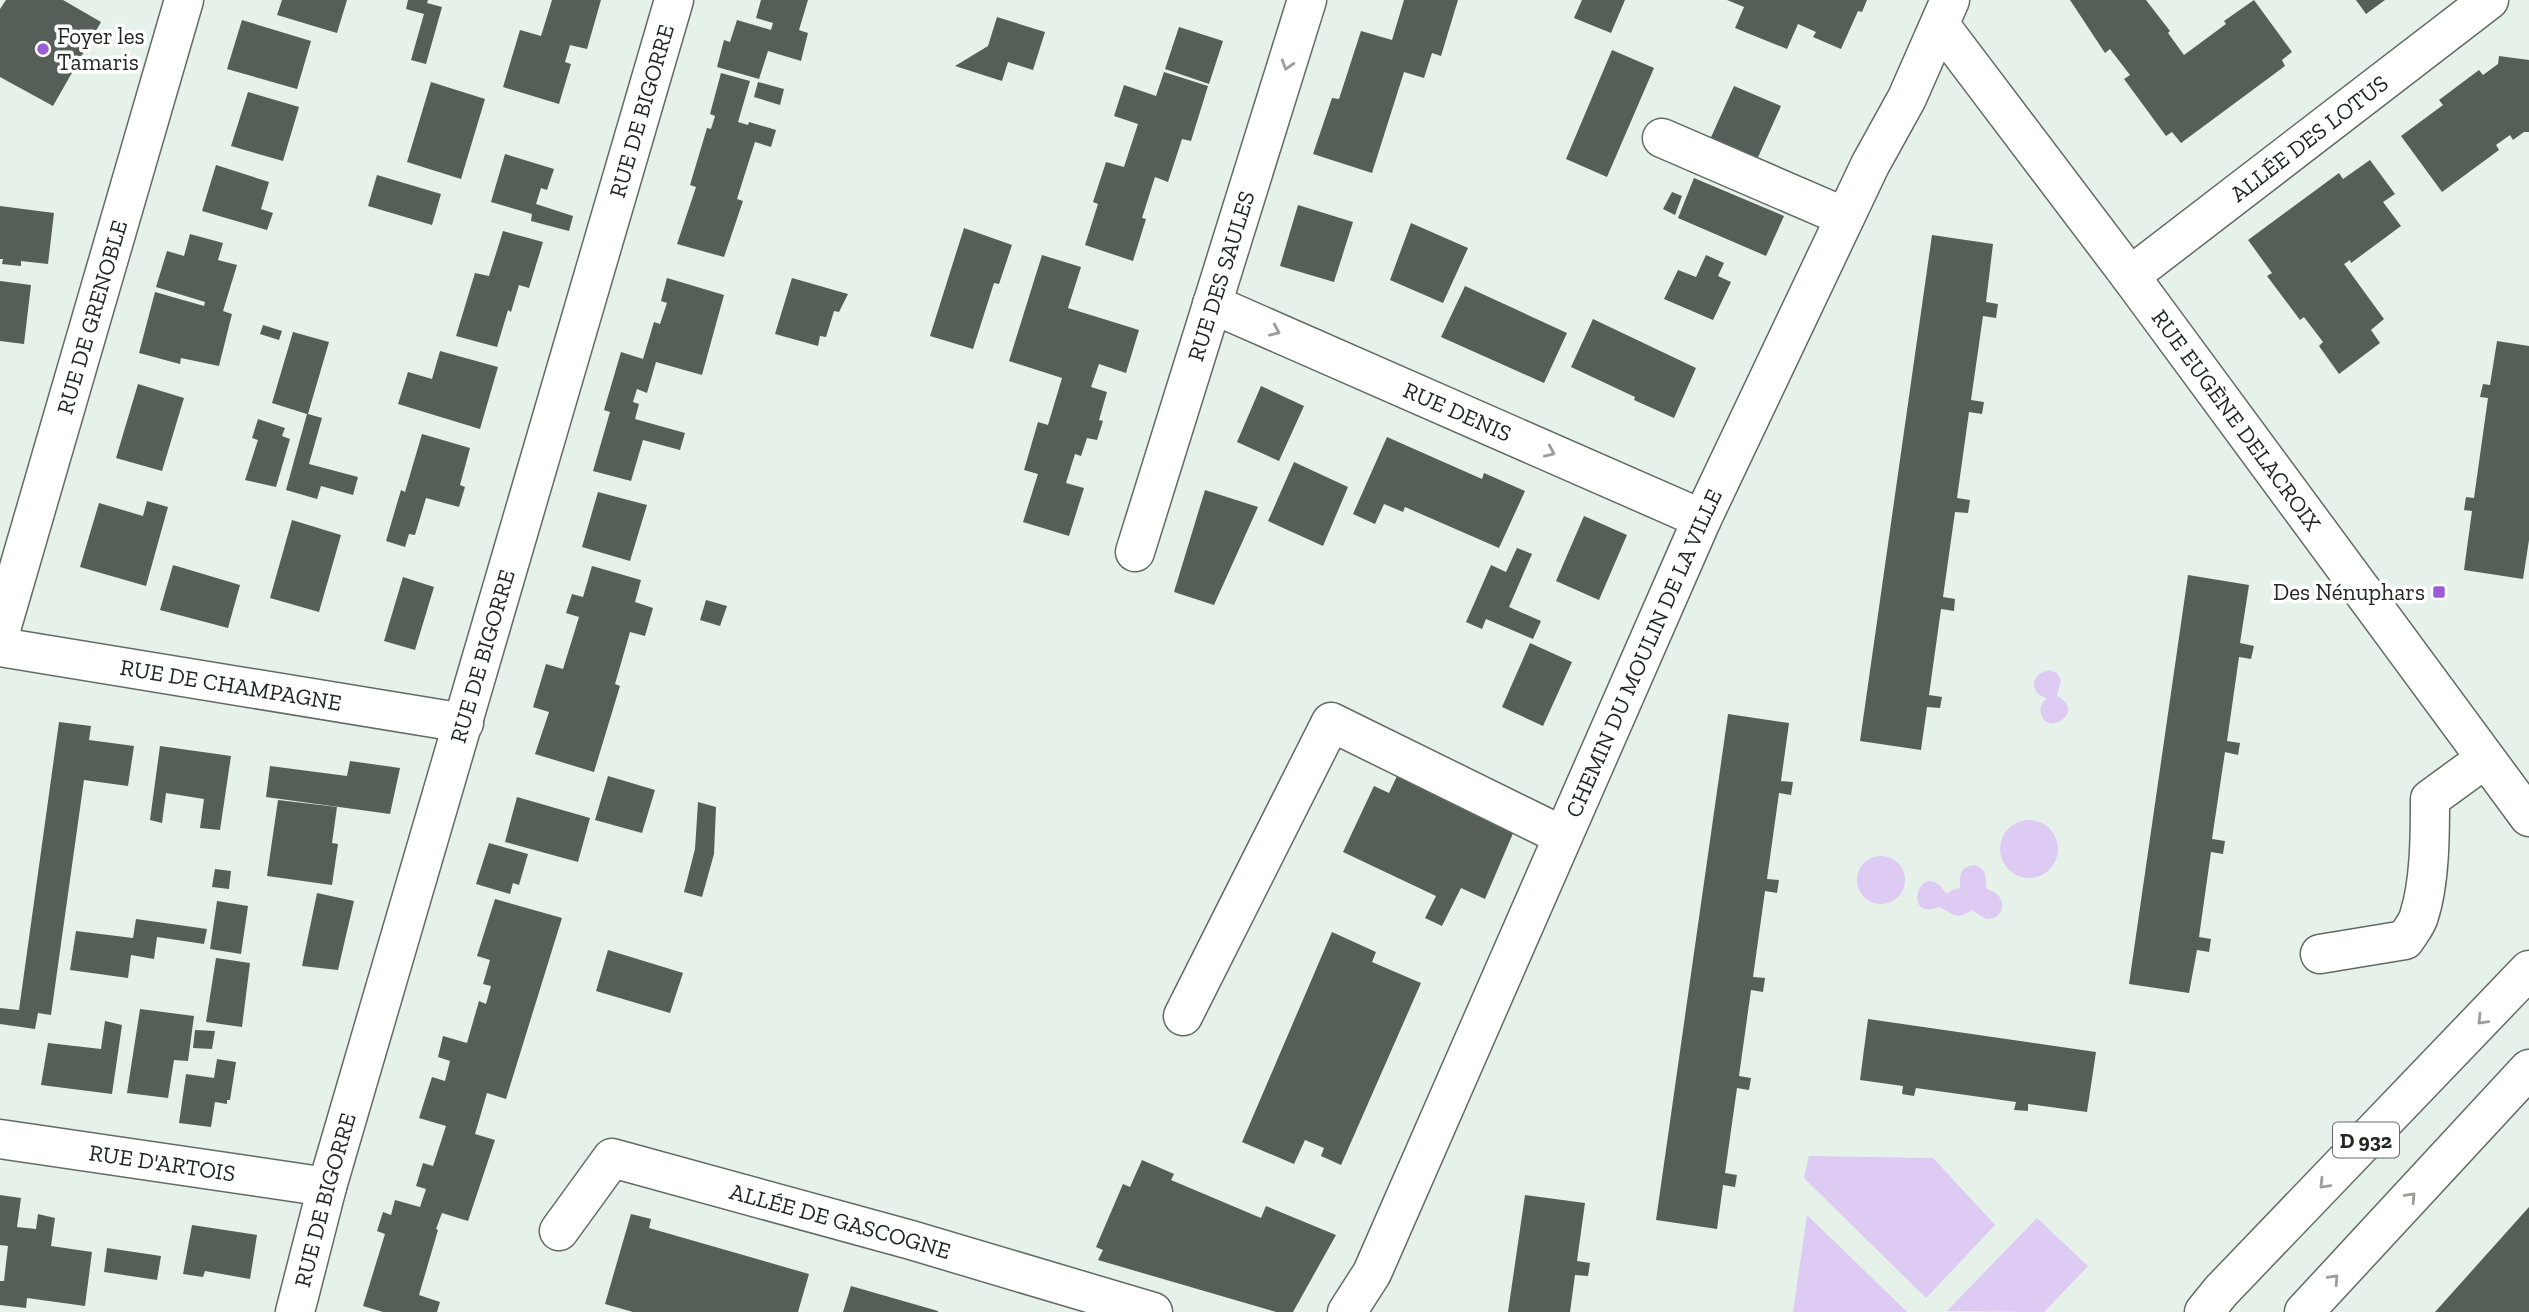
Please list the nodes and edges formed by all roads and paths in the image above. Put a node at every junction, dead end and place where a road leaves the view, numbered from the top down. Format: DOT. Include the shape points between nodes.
graph roads {
  1 [pos="184,0"];
  2 [pos="674,0"];
  3 [pos="1307,0"];
  4 [pos="2489,0"];
  5 [pos="1945,12"];
  6 [pos="1662,138"];
  7 [pos="1845,217"];
  8 [pos="2130,276"];
  9 [pos="1212,304"];
  10 [pos="1702,519"];
  11 [pos="1135,552"];
  12 [pos="0,633"];
  13 [pos="0,647"];
  14 [pos="464,723"];
  15 [pos="2485,758"];
  16 [pos="2529,817"];
  17 [pos="1563,836"];
  18 [pos="2320,954"];
  19 [pos="2529,971"];
  20 [pos="1183,1016"];
  21 [pos="2529,1069"];
  22 [pos="0,1139"];
  23 [pos="327,1187"];
  24 [pos="559,1231"];
  25 [pos="1078,1301"];
  26 [pos="295,1312"];
  27 [pos="1153,1312"];
  28 [pos="1348,1312"];
  29 [pos="2204,1312"];
  30 [pos="2304,1312"];
  1 -- 12 [label="street, RUE DE GRENOBLE"];
  2 -- 14 [label="street, RUE DE BIGORRE"];
  3 -- 9 [label="street, RUE DES SAULES, one-way"];
  4 -- 8 [label="street, ALLÉE DES LOTUS"];
  5 -- 7 [label="street, CHEMIN DU MOULIN DE LA VILLE" via="1908,98"];
  5 -- 8 [label="street, RUE EUGÈNE DELACROIX"];
  6 -- 7 [label="street"];
  7 -- 10 [label="street, CHEMIN DU MOULIN DE LA VILLE"];
  8 -- 15 [label="street, RUE EUGÈNE DELACROIX"];
  9 -- 10 [label="street, RUE DENIS, one-way"];
  9 -- 11 [label="street, RUE DES SAULES"];
  10 -- 17 [label="street, CHEMIN DU MOULIN DE LA VILLE"];
  13 -- 14 [label="street, RUE DE CHAMPAGNE"];
  14 -- 23 [label="street, RUE DE BIGORRE"];
  15 -- 16 [label="street, RUE EUGÈNE DELACROIX"];
  15 -- 18 [label="street" via="2430,799 2425,889 2419,918 2405,940"];
  17 -- 20 [label="street" via="1331,722"];
  17 -- 28 [label="street, CHEMIN DU MOULIN DE LA VILLE" via="1372,1273"];
  19 -- 29 [label="street, D 932, one-way"];
  30 -- 21 [label="street, one-way"];
  22 -- 23 [label="street, RUE D'ARTOIS"];
  23 -- 26 [label="street, RUE DE BIGORRE"];
  24 -- 25 [label="street, ALLÉE DE GASCOGNE" via="612,1158 911,1240"];
  25 -- 27 [label="street, ALLÉE DE GASCOGNE"];
}
